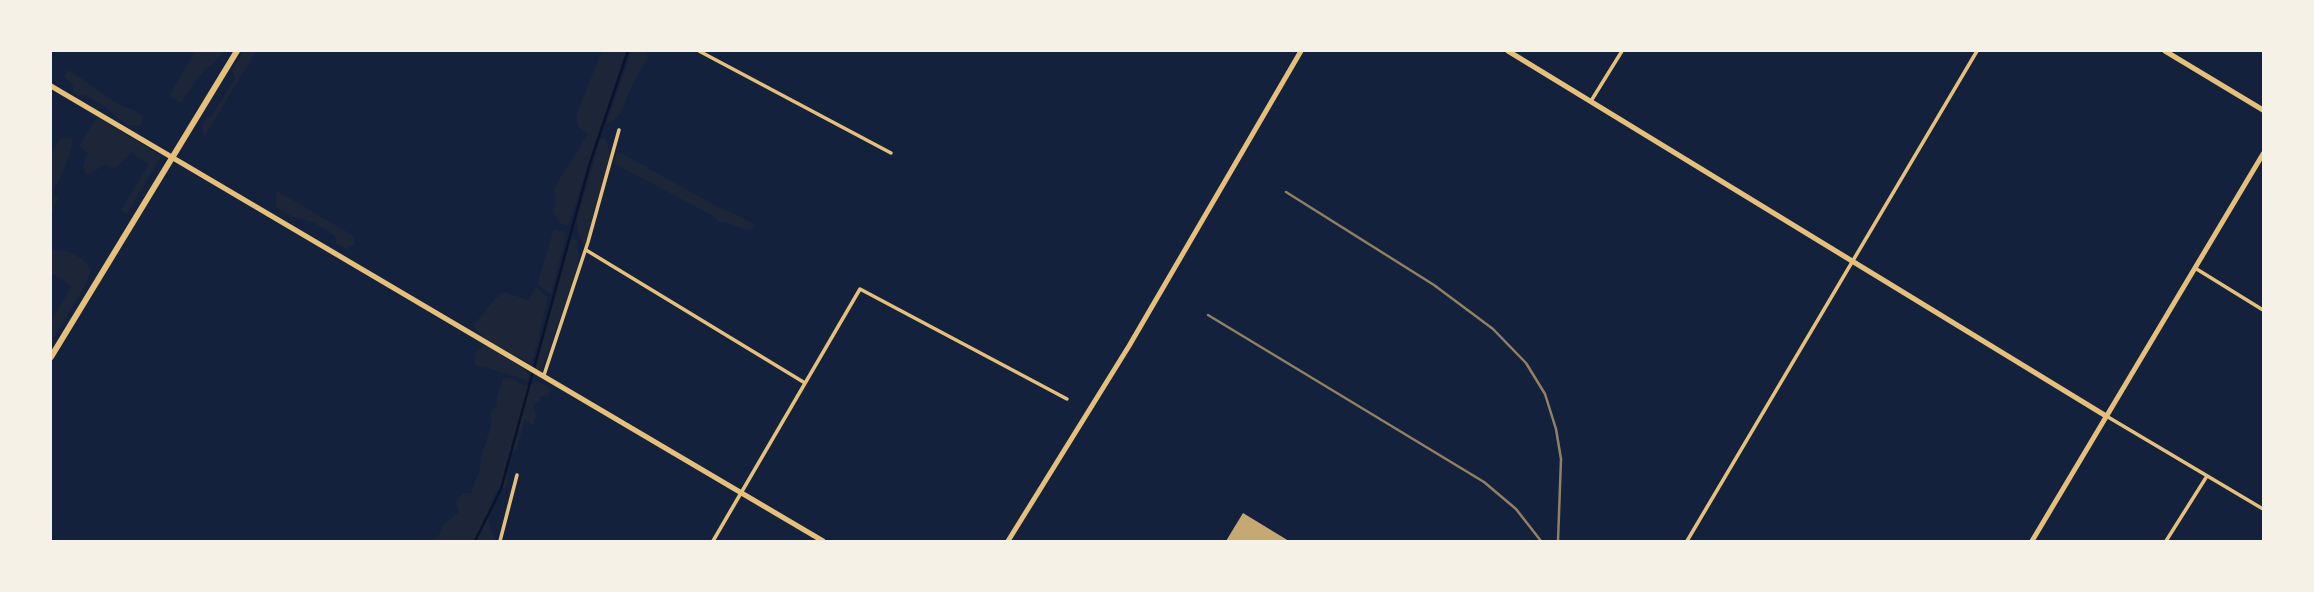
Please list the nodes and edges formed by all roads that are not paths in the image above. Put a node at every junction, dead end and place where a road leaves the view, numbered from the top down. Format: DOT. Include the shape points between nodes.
graph roads {
  1 [pos="237,51"];
  2 [pos="699,51"];
  3 [pos="1301,51"];
  4 [pos="1508,51"];
  5 [pos="1622,51"];
  6 [pos="1977,51"];
  7 [pos="2165,51"];
  8 [pos="51,86"];
  9 [pos="1591,101"];
  10 [pos="2263,110"];
  11 [pos="618,130"];
  12 [pos="891,153"];
  13 [pos="2263,154"];
  14 [pos="173,158"];
  15 [pos="586,250"];
  16 [pos="1853,261"];
  17 [pos="2195,268"];
  18 [pos="2263,310"];
  19 [pos="51,357"];
  20 [pos="543,376"];
  21 [pos="805,383"];
  22 [pos="1067,399"];
  23 [pos="2106,416"];
  24 [pos="517,475"];
  25 [pos="2207,476"];
  26 [pos="741,493"];
  27 [pos="2263,509"];
  28 [pos="500,541"];
  29 [pos="713,541"];
  30 [pos="823,541"];
  31 [pos="1009,541"];
  32 [pos="1687,541"];
  33 [pos="2032,541"];
  34 [pos="2166,541"];
  1 -- 14 [label="main road"];
  2 -- 12 [label="street"];
  3 -- 31 [label="street"];
  4 -- 9 [label="street"];
  5 -- 9 [label="street"];
  6 -- 16 [label="street"];
  7 -- 10 [label="street"];
  8 -- 14 [label="street"];
  9 -- 16 [label="street"];
  11 -- 15 [label="street"];
  13 -- 17 [label="street"];
  14 -- 19 [label="main road"];
  14 -- 20 [label="street"];
  15 -- 20 [label="street"];
  15 -- 21 [label="street"];
  16 -- 23 [label="street"];
  16 -- 32 [label="street"];
  17 -- 18 [label="street"];
  17 -- 23 [label="street"];
  20 -- 26 [label="street"];
  21 -- 22 [label="street" via="860,289"];
  21 -- 26 [label="street"];
  23 -- 25 [label="street"];
  23 -- 33 [label="street"];
  24 -- 28 [label="street"];
  25 -- 27 [label="street"];
  25 -- 34 [label="street"];
  26 -- 29 [label="street"];
  26 -- 30 [label="street"];
}
